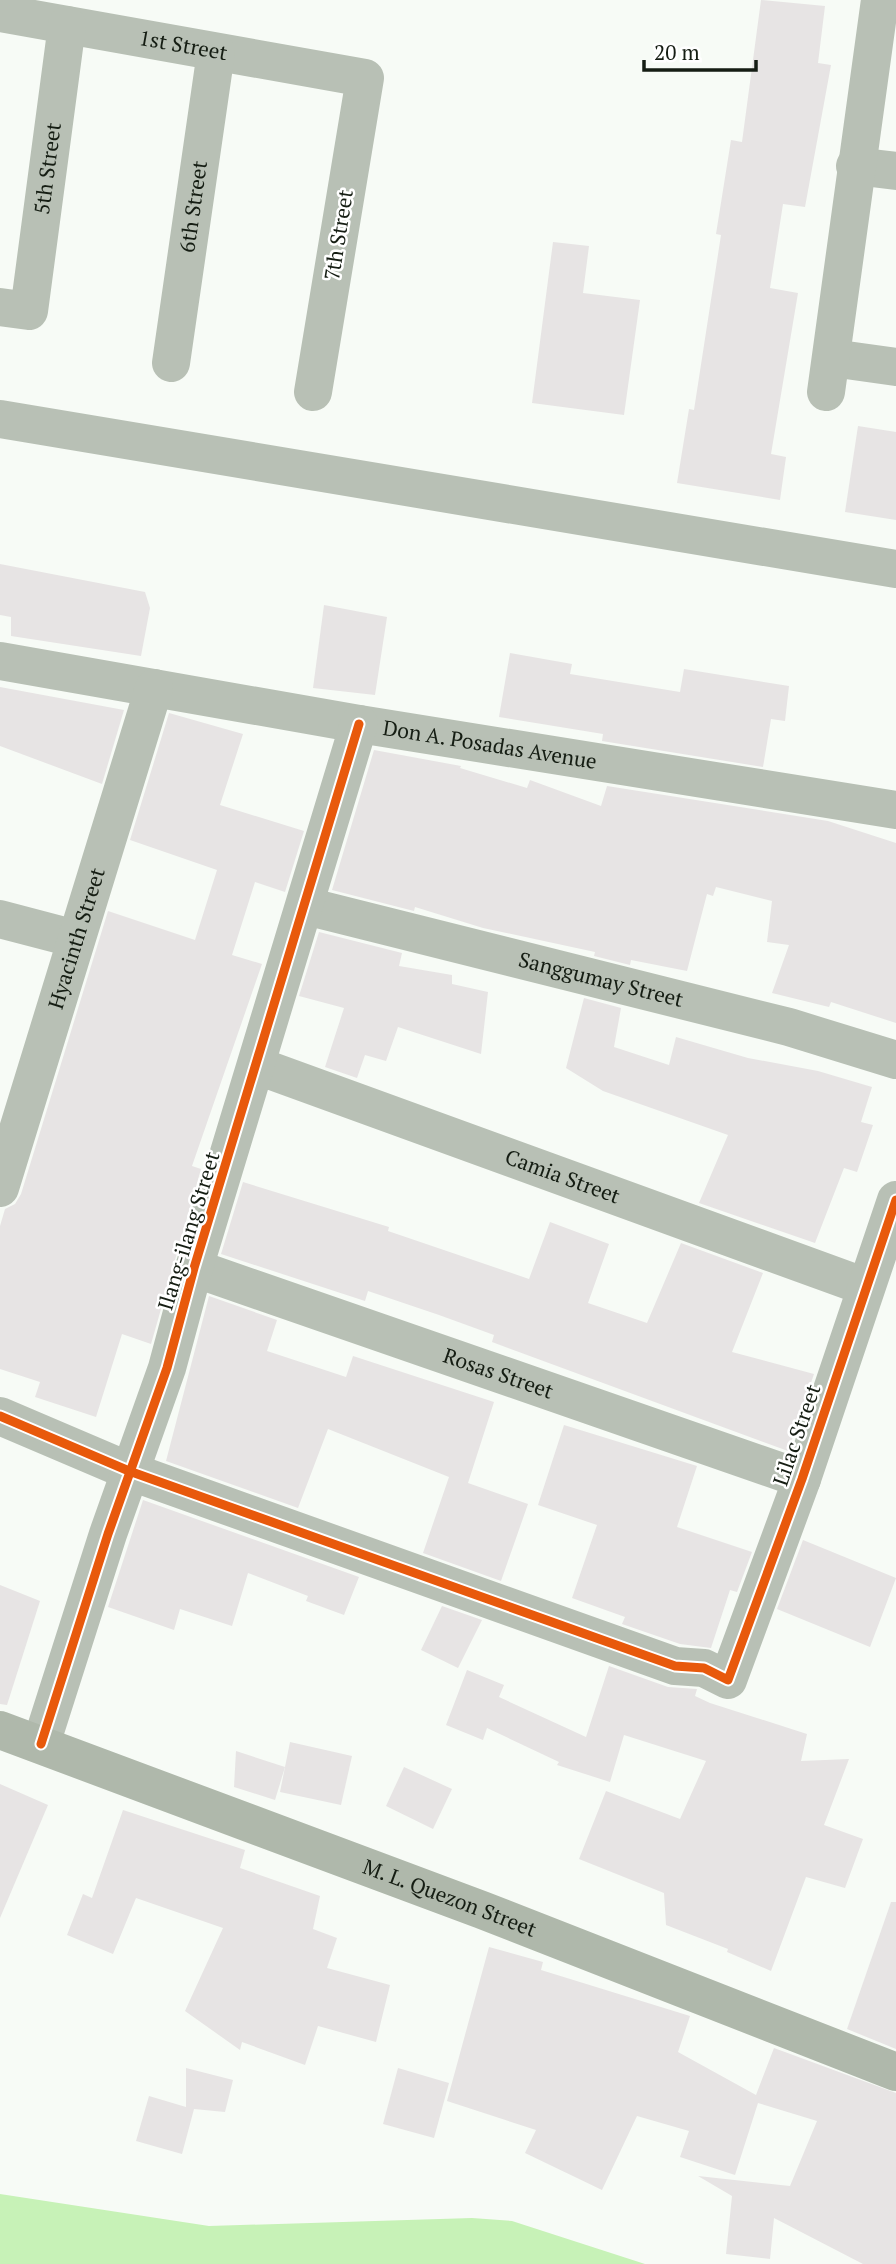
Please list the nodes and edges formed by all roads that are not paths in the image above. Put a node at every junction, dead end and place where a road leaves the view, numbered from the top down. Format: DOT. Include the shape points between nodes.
graph roads {
  1 [pos="880,0"];
  2 [pos="0,13"];
  3 [pos="67,25"];
  4 [pos="216,52"];
  5 [pos="365,78"];
  6 [pos="855,166"];
  7 [pos="896,172"];
  8 [pos="14,309"];
  9 [pos="172,363"];
  10 [pos="896,367"];
  11 [pos="313,392"];
  12 [pos="0,419"];
  13 [pos="896,569"];
  14 [pos="0,661"];
  15 [pos="154,688"];
  16 [pos="359,724"];
  17 [pos="896,810"];
  18 [pos="306,906"];
  19 [pos="0,919"];
  20 [pos="76,939"];
  21 [pos="896,1060"];
  22 [pos="258,1066"];
  23 [pos="2,1173"];
  24 [pos="896,1200"];
  25 [pos="194,1268"];
  26 [pos="866,1287"];
  27 [pos="0,1416"];
  28 [pos="130,1471"];
  29 [pos="802,1479"];
  30 [pos="0,1730"];
  31 [pos="41,1744"];
  32 [pos="896,2072"];
  1 -- 6 [label="street"];
  2 -- 3 [label="street, 1st Street"];
  3 -- 4 [label="street, 1st Street"];
  3 -- 8 [label="street, 5th Street"];
  4 -- 5 [label="street, 1st Street"];
  4 -- 9 [label="street, 6th Street"];
  5 -- 11 [label="street, 7th Street"];
  6 -- 7 [label="street"];
  6 -- 10 [label="street" via="829,375"];
  12 -- 13 [label="street"];
  14 -- 15 [label="street, Don A. Posadas Avenue"];
  15 -- 16 [label="street, Don A. Posadas Avenue"];
  15 -- 20 [label="street, Hyacinth Street"];
  16 -- 17 [label="street, Don A. Posadas Avenue"];
  16 -- 18 [label="street, Ilang-ilang Street"];
  18 -- 21 [label="street, Sanggumay Street" via="789,1027"];
  18 -- 22 [label="street, Ilang-ilang Street"];
  19 -- 20 [label="street"];
  20 -- 23 [label="street, Hyacinth Street"];
  22 -- 25 [label="street, Ilang-ilang Street"];
  22 -- 26 [label="street, Camia Street"];
  24 -- 26 [label="street, Lilac Street"];
  25 -- 28 [label="street, Ilang-ilang Street" via="167,1368"];
  25 -- 29 [label="street, Rosas Street"];
  26 -- 29 [label="street, Lilac Street"];
  27 -- 28 [label="street"];
  28 -- 29 [label="street, Lilac Street" via="675,1667 704,1668 728,1680"];
  28 -- 31 [label="street, Ilang-ilang Street"];
  30 -- 31 [label="main road, M. L. Quezon Street"];
  31 -- 32 [label="main road, M. L. Quezon Street"];
}
